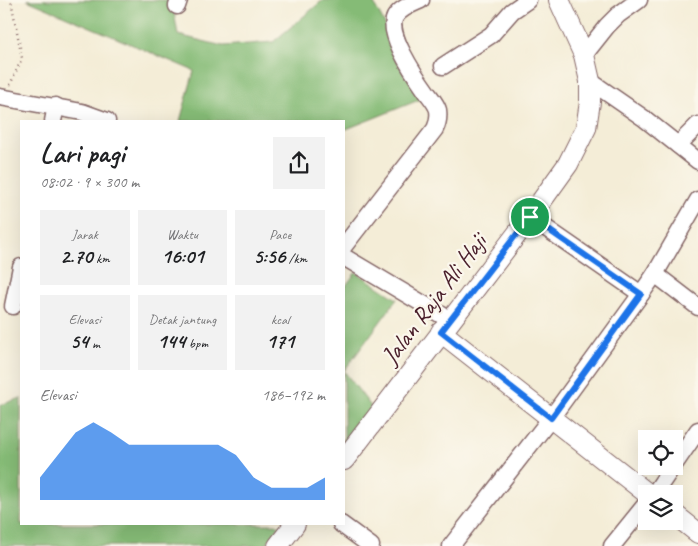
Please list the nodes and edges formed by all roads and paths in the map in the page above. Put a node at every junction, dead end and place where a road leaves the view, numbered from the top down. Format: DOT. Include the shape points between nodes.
graph roads {
  1 [pos="11,0"];
  2 [pos="421,0"];
  3 [pos="528,0"];
  4 [pos="640,0"];
  5 [pos="563,2"];
  6 [pos="584,55"];
  7 [pos="443,66"];
  8 [pos="590,82"];
  9 [pos="2,98"];
  10 [pos="55,114"];
  11 [pos="104,120"];
  12 [pos="698,125"];
  13 [pos="678,145"];
  14 [pos="698,161"];
  15 [pos="698,200"];
  16 [pos="530,217"];
  17 [pos="345,245"];
  18 [pos="345,258"];
  19 [pos="20,272"];
  20 [pos="656,274"];
  21 [pos="641,294"];
  22 [pos="13,306"];
  23 [pos="698,307"];
  24 [pos="446,326"];
  25 [pos="551,418"];
  26 [pos="698,430"];
  27 [pos="683,452"];
  28 [pos="345,459"];
  29 [pos="638,486"];
  30 [pos="638,514"];
  31 [pos="683,521"];
  32 [pos="294,525"];
  33 [pos="343,525"];
  34 [pos="698,533"];
  35 [pos="278,546"];
  36 [pos="371,546"];
  37 [pos="451,546"];
  38 [pos="612,546"];
  1 -- 9 [label="path" via="22,58"];
  2 -- 17 [label="street" via="396,15 393,24 396,40 411,69 436,105 438,121"];
  3 -- 7 [label="street" via="491,35"];
  4 -- 6 [label="street" via="618,15"];
  5 -- 6 [label="street, Jalan Raja Ali Haji"];
  6 -- 8 [label="street, Jalan Raja Ali Haji"];
  8 -- 13 [label="street"];
  8 -- 16 [label="street, Jalan Raja Ali Haji" via="586,128 568,164"];
  9 -- 10 [label="street"];
  10 -- 11 [label="street" via="82,112"];
  12 -- 13 [label="street"];
  13 -- 14 [label="street"];
  15 -- 20 [label="street"];
  16 -- 21 [label="street"];
  16 -- 24 [label="street, Jalan Raja Ali Haji"];
  18 -- 24 [label="street"];
  19 -- 22 [label="street"];
  20 -- 21 [label="street"];
  20 -- 23 [label="street"];
  21 -- 25 [label="street"];
  24 -- 25 [label="street"];
  24 -- 28 [label="street, Jalan Raja Ali Haji"];
  25 -- 29 [label="street"];
  25 -- 37 [label="street"];
  26 -- 27 [label="street"];
  30 -- 38 [label="street"];
  31 -- 34 [label="street"];
  32 -- 35 [label="street"];
  33 -- 36 [label="street"];
}
